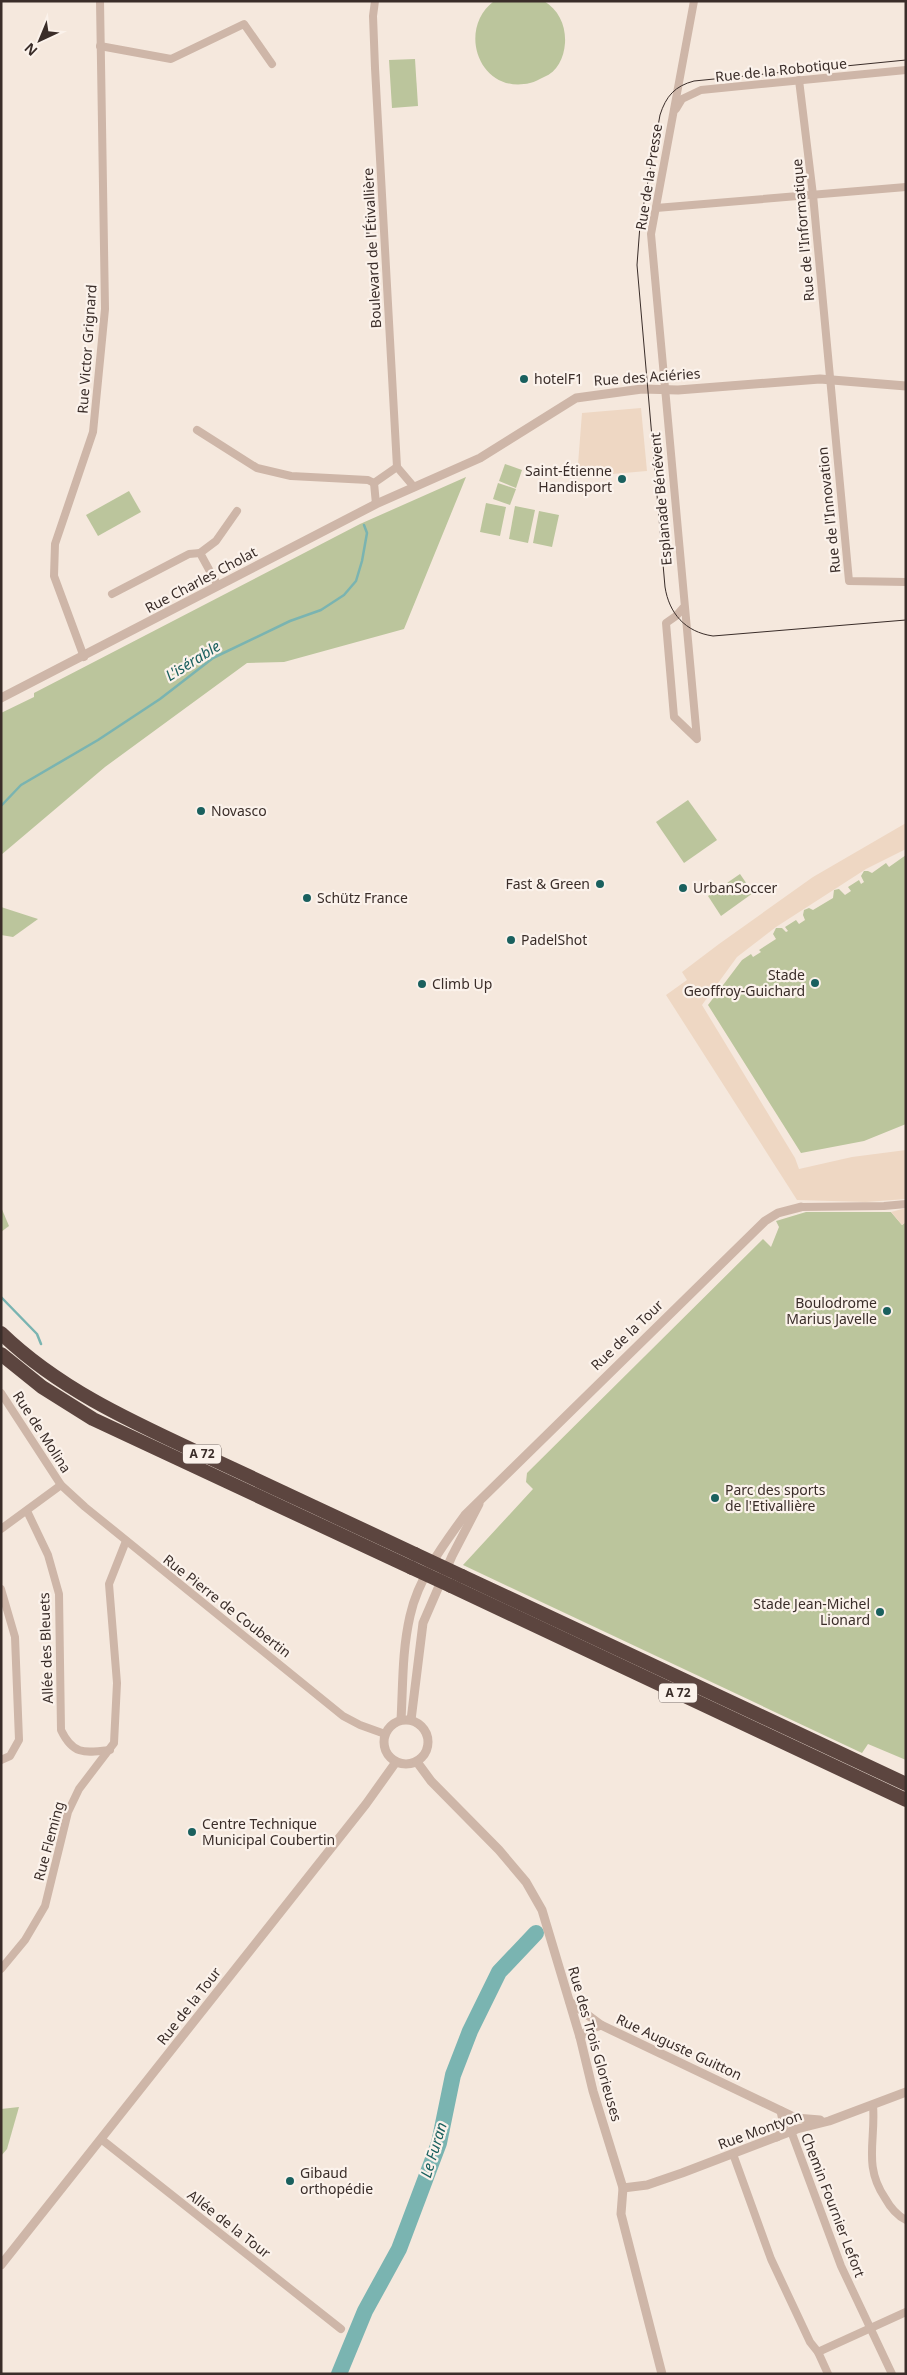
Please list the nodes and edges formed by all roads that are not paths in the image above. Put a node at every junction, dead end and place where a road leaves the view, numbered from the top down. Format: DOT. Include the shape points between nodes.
graph roads {
  1 [pos="100,1"];
  2 [pos="375,1"];
  3 [pos="694,1"];
  4 [pos="100,46"];
  5 [pos="272,64"];
  6 [pos="906,70"];
  7 [pos="799,80"];
  8 [pos="671,118"];
  9 [pos="906,187"];
  10 [pos="813,195"];
  11 [pos="656,208"];
  12 [pos="829,379"];
  13 [pos="906,386"];
  14 [pos="664,389"];
  15 [pos="197,430"];
  16 [pos="397,467"];
  17 [pos="374,482"];
  18 [pos="414,487"];
  19 [pos="376,504"];
  20 [pos="237,512"];
  21 [pos="200,553"];
  22 [pos="906,582"];
  23 [pos="218,586"];
  24 [pos="112,594"];
  25 [pos="684,607"];
  26 [pos="84,657"];
  27 [pos="1,698"];
  28 [pos="906,1204"];
  29 [pos="801,1207"];
  30 [pos="1,1333"];
  31 [pos="1,1354"];
  32 [pos="1,1393"];
  33 [pos="61,1485"];
  34 [pos="482,1497"];
  35 [pos="27,1510"];
  36 [pos="1,1529"];
  37 [pos="126,1541"];
  38 [pos="1,1588"];
  39 [pos="406,1720"];
  40 [pos="385,1734"];
  41 [pos="110,1750"];
  42 [pos="1,1760"];
  43 [pos="396,1762"];
  44 [pos="417,1762"];
  45 [pos="906,1784"];
  46 [pos="906,1800"];
  47 [pos="1,1969"];
  48 [pos="570,2002"];
  49 [pos="601,2025"];
  50 [pos="580,2037"];
  51 [pos="906,2092"];
  52 [pos="873,2105"];
  53 [pos="781,2111"];
  54 [pos="829,2121"];
  55 [pos="791,2131"];
  56 [pos="777,2138"];
  57 [pos="101,2139"];
  58 [pos="733,2154"];
  59 [pos="623,2188"];
  60 [pos="906,2220"];
  61 [pos="1,2265"];
  62 [pos="906,2312"];
  63 [pos="341,2328"];
  64 [pos="870,2328"];
  65 [pos="818,2352"];
  66 [pos="662,2374"];
  67 [pos="828,2374"];
  68 [pos="892,2374"];
  1 -- 4 [label="street, Rue Victor Grignard"];
  2 -- 16 [label="street, Boulevard de l'Étivallière" via="375,68"];
  3 -- 8 [label="street, Rue de la Presse"];
  4 -- 5 [label="street" via="171,59 244,24"];
  4 -- 26 [label="street, Rue Victor Grignard" via="105,309 93,432 55,544 54,576"];
  6 -- 7 [label="street, Rue de la Robotique"];
  7 -- 8 [label="street, Rue de la Robotique" via="701,90 682,99"];
  7 -- 10 [label="street, Rue de l'Informatique"];
  8 -- 11 [label="street, Rue de la Presse"];
  9 -- 10 [label="street"];
  10 -- 11 [label="street"];
  10 -- 12 [label="street, Rue de l'Informatique"];
  11 -- 14 [label="street, Rue de la Presse" via="652,245"];
  12 -- 13 [label="street, Rue des Aciéries"];
  12 -- 14 [label="street, Rue des Aciéries"];
  12 -- 22 [label="street, Rue de l'Innovation" via="848,581"];
  14 -- 18 [label="street, Rue des Aciéries" via="576,398 480,458"];
  14 -- 25 [label="street, Esplanade Bénévent"];
  15 -- 17 [label="street" via="257,468 291,476"];
  16 -- 17 [label="street"];
  16 -- 18 [label="street"];
  17 -- 19 [label="street"];
  18 -- 19 [label="street, Rue Charles Cholat"];
  19 -- 23 [label="street, Rue Charles Cholat"];
  20 -- 21 [label="street" via="216,541"];
  21 -- 23 [label="street"];
  21 -- 24 [label="street" via="189,554"];
  23 -- 26 [label="street, Rue Charles Cholat"];
  25 -- 25 [label="street, Esplanade Bénévent" via="697,736 697,739 674,717 666,623"];
  26 -- 27 [label="street, Rue Charles Cholat"];
  28 -- 29 [label="street"];
  29 -- 34 [label="street, Rue de la Tour" via="778,1212 765,1221"];
  30 -- 45 [label="highway, A 72, bridge" via="75,1391 141,1426"];
  31 -- 46 [label="highway, A 72, bridge" via="42,1387 93,1419"];
  32 -- 33 [label="street, Rue de Molina"];
  33 -- 35 [label="street"];
  33 -- 37 [label="street, Rue Pierre de Coubertin"];
  34 -- 39 [label="street, Rue de la Tour" via="423,1624"];
  34 -- 39 [label="street, Rue de la Tour" via="446,1540 410,1614 404,1648"];
  35 -- 36 [label="street"];
  35 -- 41 [label="street, Allée des Bleuets" via="48,1556 59,1594 61,1730 75,1750"];
  37 -- 40 [label="street, Rue Pierre de Coubertin" via="343,1716"];
  37 -- 41 [label="street, Rue Fleming" via="109,1584 117,1683 114,1743"];
  38 -- 42 [label="street" via="15,1637 19,1740 10,1756"];
  39 -- 40 [label="street" via="394,1723"];
  39 -- 44 [label="street" via="420,1724 428,1735 428,1748"];
  40 -- 43 [label="street" via="387,1753"];
  41 -- 47 [label="street, Rue Fleming" via="88,1776 68,1812 45,1906 25,1940"];
  43 -- 44 [label="street"];
  43 -- 57 [label="street, Rue de la Tour" via="372,1797"];
  44 -- 48 [label="street, Rue des Trois Glorieuses" via="431,1782 526,1882 542,1910"];
  48 -- 49 [label="street, Rue Auguste Guitton"];
  48 -- 50 [label="street, Rue des Trois Glorieuses"];
  49 -- 50 [label="street"];
  49 -- 53 [label="street, Rue Auguste Guitton"];
  50 -- 59 [label="street, Rue des Trois Glorieuses"];
  51 -- 52 [label="street, Rue Montyon"];
  52 -- 54 [label="street, Rue Montyon"];
  52 -- 60 [label="street" via="870,2161 873,2175 894,2212"];
  53 -- 54 [label="street, Rue Auguste Guitton" via="796,2118"];
  53 -- 56 [label="street" via="784,2125"];
  54 -- 55 [label="street, Rue Montyon"];
  55 -- 56 [label="street, Rue Montyon"];
  55 -- 64 [label="street, Chemin Fournier Lefort" via="841,2266"];
  56 -- 58 [label="street, Rue Montyon"];
  57 -- 61 [label="street, Rue de la Tour"];
  57 -- 63 [label="street, Allée de la Tour"];
  58 -- 59 [label="street, Rue Montyon" via="647,2185"];
  58 -- 65 [label="street" via="771,2259 810,2342"];
  59 -- 66 [label="street, Rue des Trois Glorieuses" via="621,2214"];
  62 -- 64 [label="street"];
  64 -- 65 [label="street"];
  64 -- 68 [label="street, Chemin Fournier Lefort"];
  65 -- 67 [label="street"];
}
